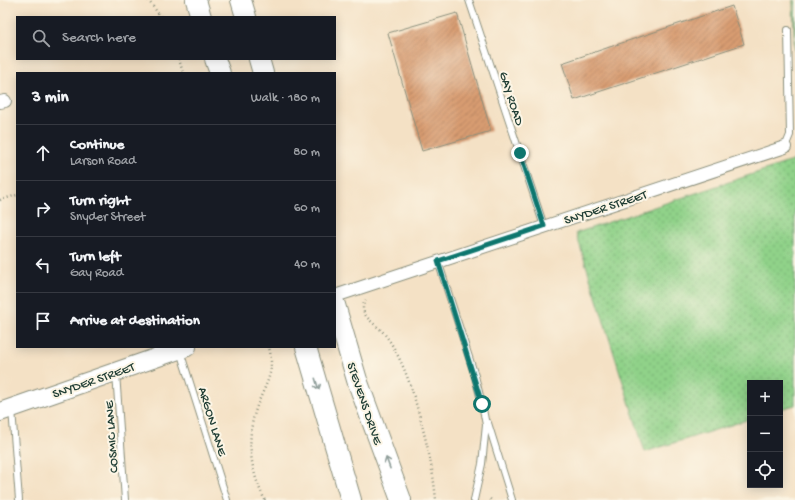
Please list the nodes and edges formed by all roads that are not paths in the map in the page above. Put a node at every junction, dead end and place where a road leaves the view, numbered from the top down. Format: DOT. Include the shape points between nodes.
graph roads {
  1 [pos="196,0"];
  2 [pos="241,0"];
  3 [pos="469,0"];
  4 [pos="202,16"];
  5 [pos="246,16"];
  6 [pos="788,30"];
  7 [pos="215,60"];
  8 [pos="259,60"];
  9 [pos="220,72"];
  10 [pos="263,72"];
  11 [pos="784,147"];
  12 [pos="544,226"];
  13 [pos="438,261"];
  14 [pos="336,296"];
  15 [pos="336,308"];
  16 [pos="183,348"];
  17 [pos="306,348"];
  18 [pos="116,372"];
  19 [pos="482,404"];
  20 [pos="6,410"];
  21 [pos="19,500"];
  22 [pos="125,500"];
  23 [pos="227,500"];
  24 [pos="351,500"];
  25 [pos="401,500"];
  26 [pos="474,500"];
  27 [pos="512,500"];
  1 -- 4 [label="main road"];
  2 -- 5 [label="main road"];
  3 -- 12 [label="lane, GAY ROAD"];
  6 -- 11 [label="lane" via="790,135"];
  7 -- 9 [label="main road"];
  8 -- 10 [label="main road"];
  11 -- 12 [label="street, SNYDER STREET"];
  12 -- 13 [label="street, SNYDER STREET"];
  13 -- 14 [label="street, SNYDER STREET"];
  13 -- 19 [label="lane"];
  25 -- 15 [label="main road, STEVENS DRIVE, one-way" via="357,380"];
  16 -- 18 [label="street, SNYDER STREET"];
  16 -- 23 [label="lane, ARGON LANE"];
  17 -- 24 [label="main road, one-way"];
  18 -- 20 [label="street, SNYDER STREET"];
  18 -- 22 [label="lane, COSMIC LANE"];
  19 -- 26 [label="lane" via="486,425 482,464"];
  19 -- 27 [label="lane"];
  20 -- 21 [label="lane"];
}
